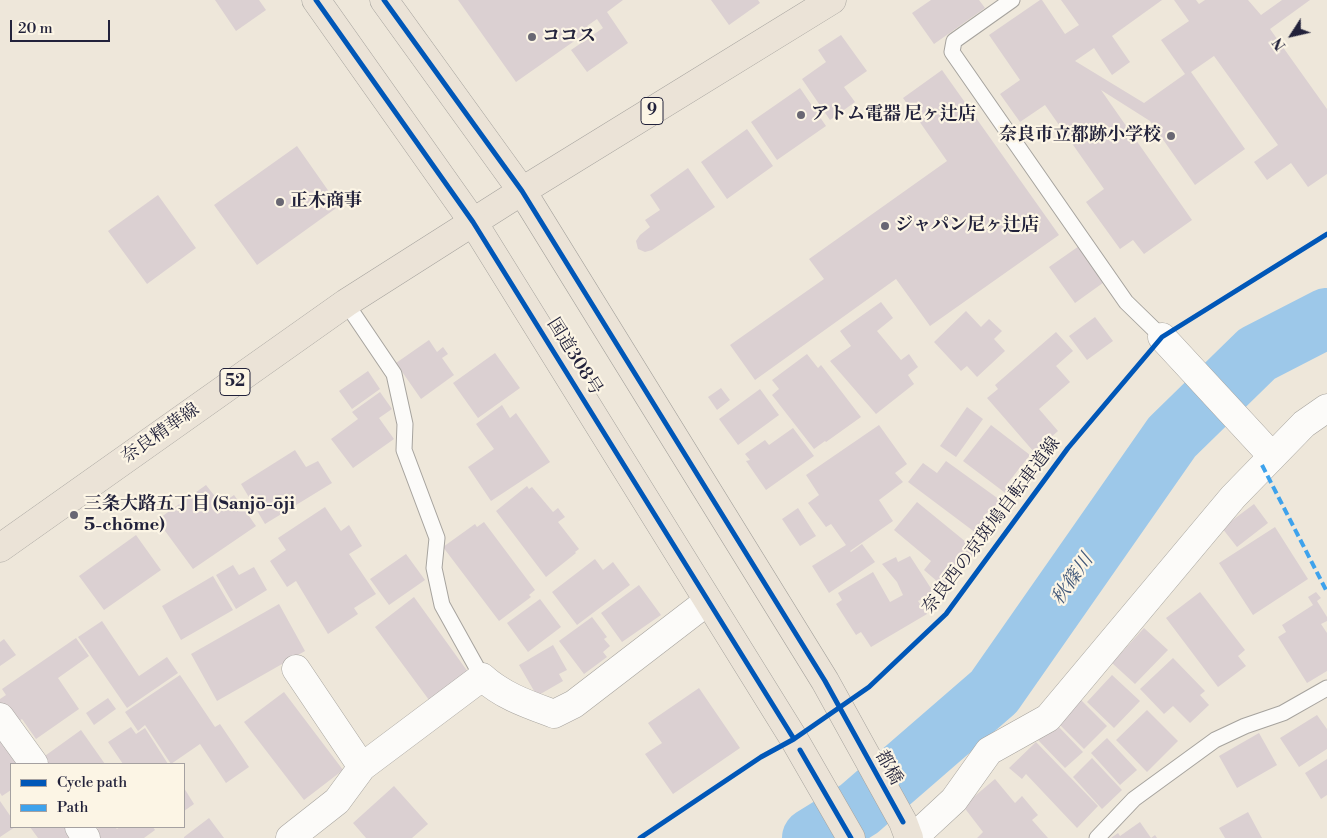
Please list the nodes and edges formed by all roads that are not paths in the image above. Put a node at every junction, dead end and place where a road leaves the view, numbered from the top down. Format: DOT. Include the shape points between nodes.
graph roads {
  1 [pos="316,0"];
  2 [pos="384,0"];
  3 [pos="832,0"];
  4 [pos="1012,0"];
  5 [pos="522,191"];
  6 [pos="473,222"];
  7 [pos="346,304"];
  8 [pos="1166,341"];
  9 [pos="1327,408"];
  10 [pos="1269,453"];
  11 [pos="0,548"];
  12 [pos="708,601"];
  13 [pos="296,669"];
  14 [pos="482,677"];
  15 [pos="1327,688"];
  16 [pos="0,717"];
  17 [pos="33,763"];
  18 [pos="362,767"];
  19 [pos="908,833"];
  20 [pos="290,838"];
  21 [pos="850,838"];
  22 [pos="1097,838"];
  1 -- 6 [label="main road, 国道308号"];
  2 -- 5 [label="main road"];
  3 -- 5 [label="main road, 9"];
  4 -- 8 [label="lane" via="954,41 952,52 1126,302"];
  5 -- 6 [label="main road, 9"];
  5 -- 19 [label="main road, 都橋" via="825,681"];
  6 -- 7 [label="main road, 奈良精華線 / 52"];
  6 -- 12 [label="main road, 国道308号"];
  7 -- 11 [label="main road, 奈良精華線 / 52"];
  7 -- 14 [label="lane" via="394,374 405,424 404,450 437,538 434,568 442,605"];
  8 -- 10 [label="street"];
  9 -- 10 [label="street"];
  10 -- 19 [label="street" via="1048,718 989,751 954,800"];
  12 -- 14 [label="street" via="574,704 554,714 514,700"];
  12 -- 21 [label="main road, 国道308号"];
  13 -- 18 [label="street"];
  14 -- 18 [label="street"];
  15 -- 22 [label="lane" via="1283,713 1215,740 1134,799"];
  16 -- 17 [label="street"];
  18 -- 20 [label="street" via="337,801"];
}
